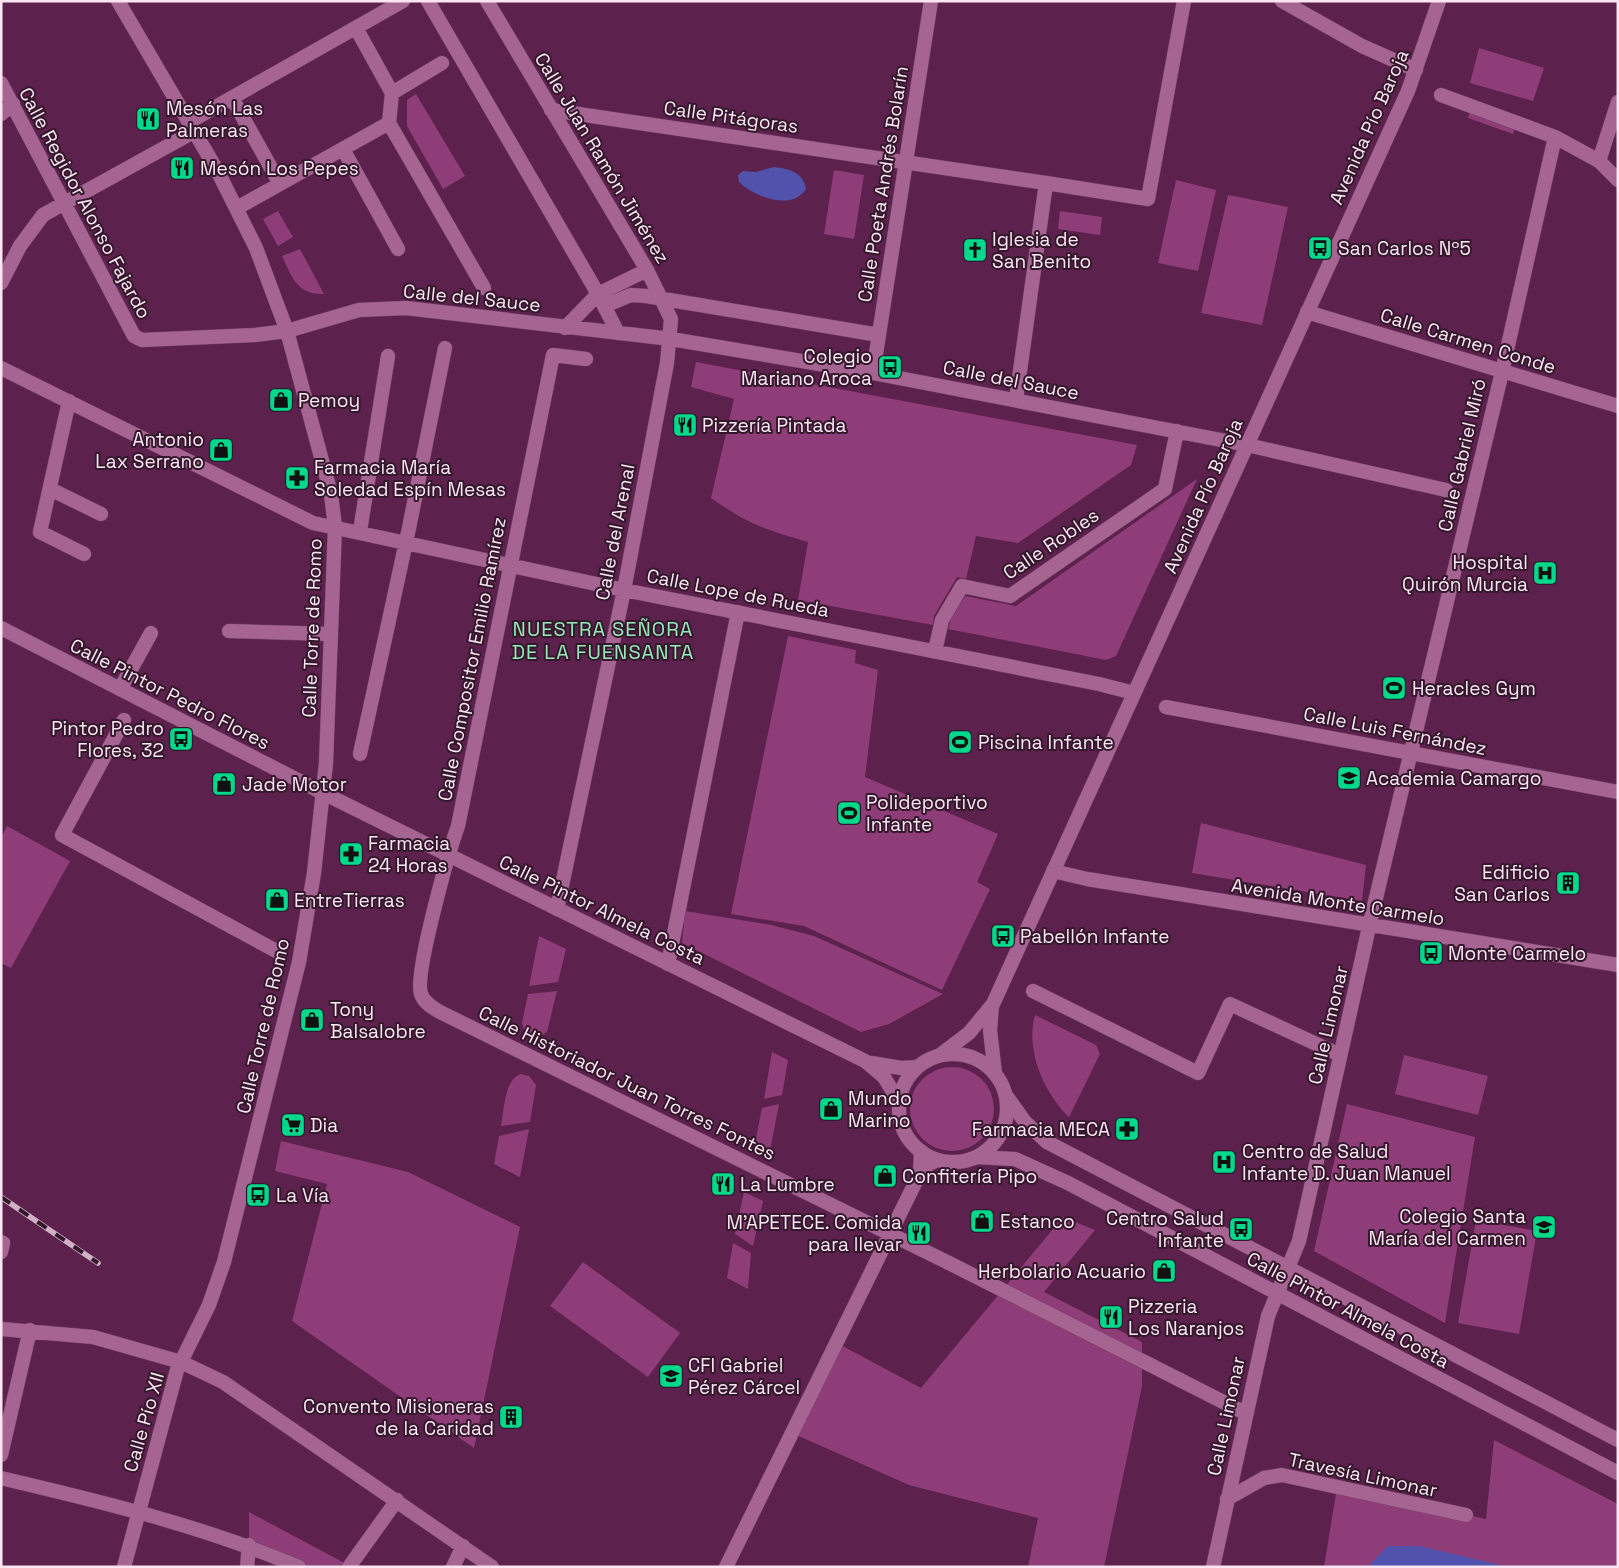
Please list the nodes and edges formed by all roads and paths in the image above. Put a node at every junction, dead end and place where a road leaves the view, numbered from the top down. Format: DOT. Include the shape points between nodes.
graph roads {
  1 [pos="118,1"];
  2 [pos="403,1"];
  3 [pos="428,1"];
  4 [pos="487,1"];
  5 [pos="931,1"];
  6 [pos="1184,1"];
  7 [pos="1282,1"];
  8 [pos="1439,1"];
  9 [pos="356,28"];
  10 [pos="442,63"];
  11 [pos="1416,70"];
  12 [pos="1,83"];
  13 [pos="392,93"];
  14 [pos="1441,95"];
  15 [pos="232,98"];
  16 [pos="1618,102"];
  17 [pos="13,104"];
  18 [pos="551,110"];
  19 [pos="1,114"];
  20 [pos="389,123"];
  21 [pos="192,126"];
  22 [pos="1555,137"];
  23 [pos="343,149"];
  24 [pos="1599,161"];
  25 [pos="906,162"];
  26 [pos="1618,180"];
  27 [pos="1046,183"];
  28 [pos="280,184"];
  29 [pos="64,204"];
  30 [pos="237,208"];
  31 [pos="398,249"];
  32 [pos="647,270"];
  33 [pos="1,283"];
  34 [pos="484,288"];
  35 [pos="601,300"];
  36 [pos="662,300"];
  37 [pos="1307,312"];
  38 [pos="565,328"];
  39 [pos="287,330"];
  40 [pos="618,334"];
  41 [pos="879,335"];
  42 [pos="671,339"];
  43 [pos="445,348"];
  44 [pos="388,356"];
  45 [pos="586,359"];
  46 [pos="1,368"];
  47 [pos="1502,372"];
  48 [pos="873,373"];
  49 [pos="1016,400"];
  50 [pos="69,401"];
  51 [pos="1618,406"];
  52 [pos="1177,431"];
  53 [pos="1247,445"];
  54 [pos="50,489"];
  55 [pos="1446,490"];
  56 [pos="101,514"];
  57 [pos="335,527"];
  58 [pos="360,531"];
  59 [pos="406,541"];
  60 [pos="84,554"];
  61 [pos="510,564"];
  62 [pos="624,590"];
  63 [pos="738,612"];
  64 [pos="1,628"];
  65 [pos="229,631"];
  66 [pos="151,632"];
  67 [pos="332,634"];
  68 [pos="935,651"];
  69 [pos="120,689"];
  70 [pos="1134,693"];
  71 [pos="1166,706"];
  72 [pos="124,720"];
  73 [pos="1411,753"];
  74 [pos="360,754"];
  75 [pos="1618,792"];
  76 [pos="323,793"];
  77 [pos="448,855"];
  78 [pos="1053,871"];
  79 [pos="557,909"];
  80 [pos="1369,927"];
  81 [pos="280,953"];
  82 [pos="668,964"];
  83 [pos="1618,965"];
  84 [pos="1033,991"];
  85 [pos="423,1000"];
  86 [pos="993,1004"];
  87 [pos="940,1055"];
  88 [pos="1340,1056"];
  89 [pos="865,1061"];
  90 [pos="917,1067"];
  91 [pos="995,1074"];
  92 [pos="1005,1094"];
  93 [pos="899,1102"];
  94 [pos="921,1151"];
  95 [pos="976,1157"];
  96 [pos="937,1160"];
  97 [pos="920,1173"];
  98 [pos="891,1233"];
  99 [pos="1,1242"];
  100 [pos="1,1252"];
  101 [pos="1287,1268"];
  102 [pos="214,1292"];
  103 [pos="1277,1294"];
  104 [pos="1,1329"];
  105 [pos="30,1330"];
  106 [pos="181,1362"];
  107 [pos="1245,1413"];
  108 [pos="1618,1440"];
  109 [pos="1,1455"];
  110 [pos="1618,1473"];
  111 [pos="1,1478"];
  112 [pos="1227,1499"];
  113 [pos="397,1500"];
  114 [pos="138,1511"];
  115 [pos="1466,1515"];
  116 [pos="249,1545"];
  117 [pos="462,1546"];
  118 [pos="125,1567"];
  119 [pos="248,1567"];
  120 [pos="299,1567"];
  121 [pos="349,1567"];
  122 [pos="453,1567"];
  123 [pos="492,1567"];
  124 [pos="726,1567"];
  125 [pos="1213,1567"];
  1 -- 21 [label="street, Calle Torre de Romo"];
  2 -- 9 [label="street"];
  3 -- 35 [label="street"];
  4 -- 18 [label="street, Calle Juan Ramón Jiménez"];
  5 -- 25 [label="street, Calle Poeta Andrés Bolarín"];
  6 -- 27 [label="street, Calle Pitágoras" via="1148,199"];
  7 -- 11 [label="street" via="1362,46"];
  8 -- 11 [label="street, Avenida Pío Baroja"];
  9 -- 13 [label="street"];
  9 -- 15 [label="street"];
  10 -- 13 [label="street"];
  11 -- 37 [label="street, Avenida Pío Baroja"];
  12 -- 17 [label="street, Calle Regidor Alonso Fajardo"];
  13 -- 20 [label="street"];
  14 -- 22 [label="street"];
  15 -- 21 [label="street"];
  15 -- 28 [label="street"];
  16 -- 24 [label="street"];
  17 -- 19 [label="street"];
  17 -- 29 [label="street, Calle Regidor Alonso Fajardo"];
  18 -- 25 [label="street, Calle Pitágoras"];
  18 -- 32 [label="street, Calle Juan Ramón Jiménez"];
  20 -- 23 [label="street"];
  20 -- 34 [label="street"];
  21 -- 29 [label="street"];
  21 -- 30 [label="street, Calle Torre de Romo"];
  22 -- 24 [label="street"];
  22 -- 47 [label="street, Calle Gabriel Miró"];
  23 -- 28 [label="street"];
  23 -- 31 [label="street"];
  24 -- 26 [label="street"];
  25 -- 27 [label="street, Calle Pitágoras"];
  25 -- 41 [label="street, Calle Poeta Andrés Bolarín"];
  27 -- 49 [label="street"];
  28 -- 30 [label="street"];
  29 -- 33 [label="street" via="43,215 20,246"];
  29 -- 39 [label="street, Calle Regidor Alonso Fajardo" via="134,336 142,340 255,335"];
  30 -- 39 [label="street, Calle Torre de Romo"];
  32 -- 35 [label="street, Calle del Sauce"];
  32 -- 36 [label="street, Calle Juan Ramón Jiménez"];
  35 -- 36 [label="street, Calle del Sauce" via="631,295"];
  35 -- 38 [label="street, Calle del Sauce"];
  35 -- 40 [label="street"];
  36 -- 41 [label="street, Calle del Sauce"];
  36 -- 42 [label="street, Calle Juan Ramón Jiménez" via="672,319"];
  37 -- 47 [label="street, Calle Carmen Conde"];
  37 -- 53 [label="street, Avenida Pío Baroja"];
  38 -- 39 [label="street, Calle del Sauce" via="406,308 359,310"];
  38 -- 40 [label="street, Calle del Sauce"];
  39 -- 57 [label="street, Calle Torre de Romo" via="331,494"];
  40 -- 42 [label="street, Calle del Sauce"];
  41 -- 48 [label="street, Calle Poeta Andrés Bolarín"];
  42 -- 48 [label="street, Calle del Sauce"];
  42 -- 62 [label="street, Calle del Arenal"];
  43 -- 59 [label="street"];
  44 -- 58 [label="street"];
  45 -- 61 [label="street, Calle Compositor Emilio Ramírez" via="553,355"];
  46 -- 50 [label="street, Calle Lope de Rueda"];
  47 -- 51 [label="street, Calle Carmen Conde"];
  47 -- 73 [label="street, Calle Gabriel Miró"];
  48 -- 49 [label="street, Calle del Sauce"];
  49 -- 52 [label="street, Calle del Sauce"];
  50 -- 54 [label="street"];
  50 -- 57 [label="street, Calle Lope de Rueda" via="313,523"];
  52 -- 53 [label="street, Calle del Sauce"];
  52 -- 68 [label="street, Calle Robles" via="1165,488 1010,596 962,586 942,620"];
  53 -- 55 [label="street, Calle del Sauce"];
  53 -- 70 [label="street, Avenida Pío Baroja"];
  54 -- 56 [label="street"];
  54 -- 60 [label="street" via="40,532"];
  57 -- 58 [label="street, Calle Lope de Rueda"];
  57 -- 67 [label="street, Calle Torre de Romo"];
  58 -- 59 [label="street, Calle Lope de Rueda"];
  59 -- 61 [label="street, Calle Lope de Rueda"];
  59 -- 74 [label="street"];
  61 -- 62 [label="street, Calle Lope de Rueda"];
  61 -- 77 [label="street, Calle Compositor Emilio Ramírez" via="458,826"];
  62 -- 63 [label="street, Calle Lope de Rueda"];
  62 -- 79 [label="street, Calle del Arenal"];
  63 -- 68 [label="street, Calle Lope de Rueda"];
  63 -- 82 [label="street"];
  64 -- 69 [label="street, Calle Pintor Pedro Flores"];
  65 -- 67 [label="street"];
  66 -- 69 [label="street"];
  67 -- 76 [label="street, Calle Torre de Romo"];
  68 -- 70 [label="street, Calle Lope de Rueda"];
  69 -- 76 [label="street, Calle Pintor Pedro Flores"];
  70 -- 78 [label="street, Avenida Pío Baroja"];
  71 -- 73 [label="street, Calle Luis Fernández"];
  72 -- 81 [label="street" via="62,835"];
  73 -- 75 [label="street, Calle Luis Fernández"];
  73 -- 80 [label="street, Calle Gabriel Miró"];
  76 -- 77 [label="street, Calle Pintor Almela Costa"];
  76 -- 102 [label="street, Calle Torre de Romo" via="318,848 299,962"];
  77 -- 79 [label="street, Calle Pintor Almela Costa"];
  77 -- 85 [label="street, Calle Compositor Emilio Ramírez" via="421,972"];
  78 -- 80 [label="street, Avenida Monte Carmelo"];
  78 -- 86 [label="street, Avenida Pío Baroja"];
  79 -- 82 [label="street, Calle Pintor Almela Costa"];
  80 -- 83 [label="street, Avenida Monte Carmelo"];
  80 -- 88 [label="street, Calle Limonar"];
  82 -- 89 [label="street, Calle Pintor Almela Costa"];
  84 -- 88 [label="street" via="1198,1073 1230,1004"];
  85 -- 98 [label="street, Calle Historiador Juan Torres Fontes" via="440,1012"];
  86 -- 87 [label="street, Avenida Pío Baroja" via="969,1033"];
  86 -- 91 [label="street, Avenida Pío Baroja" via="990,1030"];
  87 -- 90 [label="street"];
  87 -- 91 [label="street" via="966,1055 982,1062"];
  88 -- 101 [label="street, Calle Limonar" via="1299,1241"];
  89 -- 90 [label="street, Calle Pintor Almela Costa" via="890,1067"];
  89 -- 93 [label="street, Calle Pintor Almela Costa" via="884,1077"];
  90 -- 93 [label="street" via="903,1086"];
  91 -- 92 [label="street"];
  92 -- 95 [label="street" via="1007,1110 1001,1134"];
  92 -- 101 [label="street, Calle Pintor Almela Costa" via="1024,1122 1047,1142"];
  93 -- 94 [label="street" via="904,1132"];
  94 -- 96 [label="street"];
  94 -- 97 [label="street"];
  95 -- 96 [label="street" via="951,1162"];
  95 -- 103 [label="street, Calle Pintor Almela Costa" via="1015,1159 1035,1167"];
  96 -- 97 [label="street"];
  97 -- 98 [label="street"];
  98 -- 107 [label="street, Calle Historiador Juan Torres Fontes"];
  98 -- 124 [label="street"];
  99 -- 100 [label="street"];
  101 -- 103 [label="street, Calle Limonar"];
  101 -- 108 [label="street, Calle Pintor Almela Costa"];
  102 -- 106 [label="street, Calle Pío XII"];
  103 -- 107 [label="street, Calle Limonar" via="1268,1316"];
  103 -- 110 [label="street, Calle Pintor Almela Costa"];
  104 -- 105 [label="street"];
  105 -- 106 [label="street" via="93,1337"];
  105 -- 109 [label="street"];
  106 -- 113 [label="street" via="223,1382"];
  106 -- 114 [label="street, Calle Pío XII"];
  107 -- 112 [label="street, Calle Limonar"];
  111 -- 114 [label="street"];
  112 -- 115 [label="street, Travesía Limonar" via="1264,1478 1282,1475"];
  112 -- 125 [label="street, Calle Limonar"];
  113 -- 117 [label="street"];
  113 -- 121 [label="street"];
  114 -- 116 [label="street"];
  114 -- 118 [label="street, Calle Pío XII"];
  116 -- 119 [label="street"];
  116 -- 120 [label="street"];
  117 -- 122 [label="street"];
  117 -- 123 [label="street"];
}
